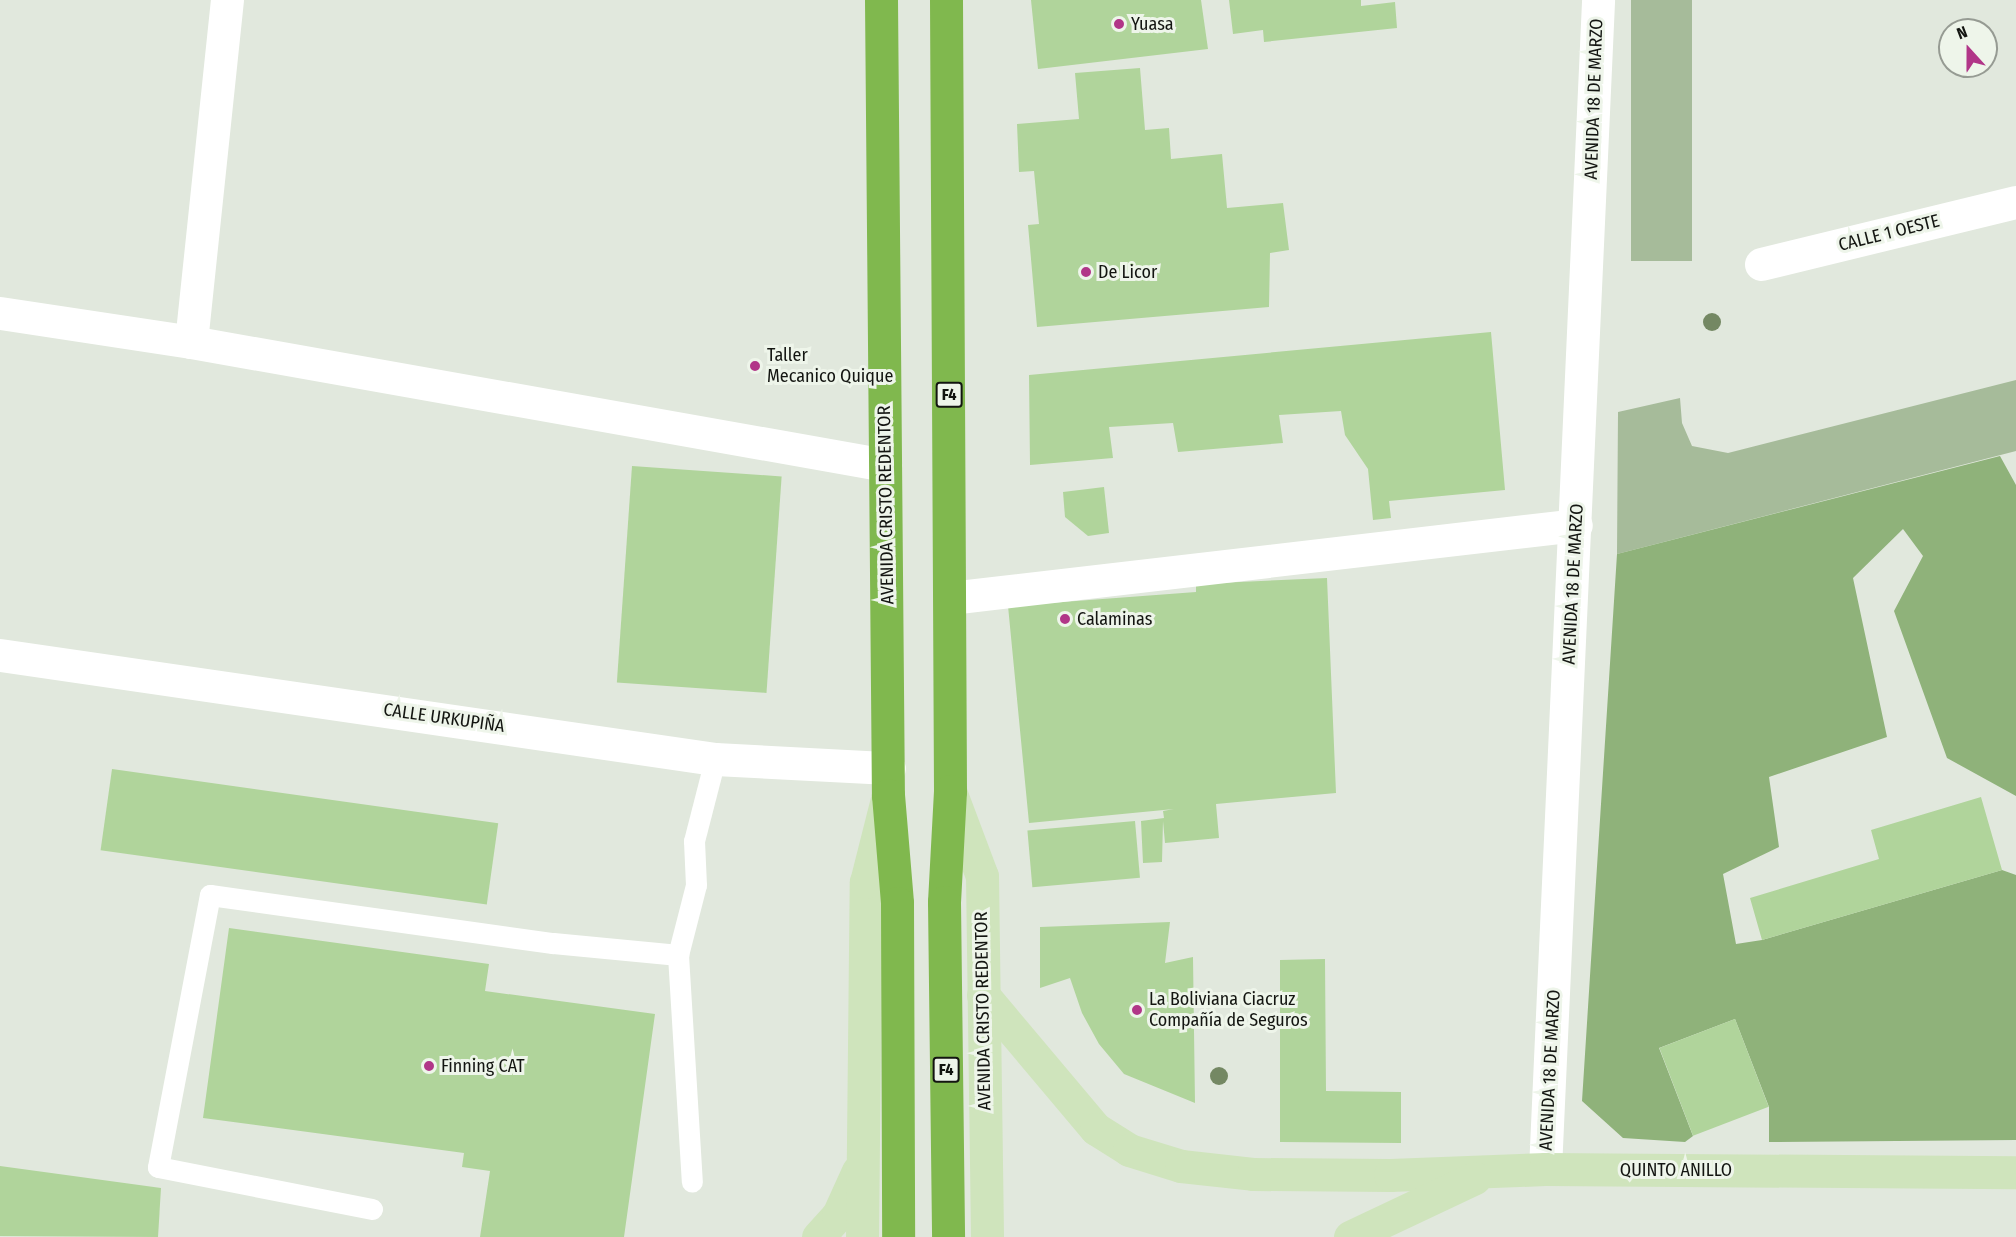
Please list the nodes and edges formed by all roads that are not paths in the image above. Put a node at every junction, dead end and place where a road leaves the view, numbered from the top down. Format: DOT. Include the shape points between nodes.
graph roads {
  1 [pos="228,0"];
  2 [pos="881,0"];
  3 [pos="946,0"];
  4 [pos="1598,0"];
  5 [pos="2016,202"];
  6 [pos="1761,264"];
  7 [pos="0,313"];
  8 [pos="191,342"];
  9 [pos="885,465"];
  10 [pos="1576,525"];
  11 [pos="950,598"];
  12 [pos="0,655"];
  13 [pos="715,759"];
  14 [pos="888,781"];
  15 [pos="951,790"];
  16 [pos="678,955"];
  17 [pos="983,995"];
  18 [pos="985,1155"];
  19 [pos="864,1158"];
  20 [pos="1545,1169"];
  21 [pos="1490,1171"];
  22 [pos="2016,1172"];
  23 [pos="692,1182"];
  24 [pos="372,1209"];
  25 [pos="818,1237"];
  26 [pos="862,1237"];
  27 [pos="896,1237"];
  28 [pos="950,1237"];
  29 [pos="987,1237"];
  30 [pos="1350,1237"];
  1 -- 8 [label="street"];
  2 -- 9 [label="highway, AVENIDA CRISTO REDENTOR"];
  3 -- 11 [label="highway, AVENIDA CRISTO REDENTOR / F4"];
  4 -- 10 [label="street, AVENIDA 18 DE MARZO"];
  5 -- 6 [label="street, CALLE 1 OESTE"];
  7 -- 8 [label="street"];
  8 -- 9 [label="street"];
  9 -- 14 [label="highway, AVENIDA CRISTO REDENTOR"];
  10 -- 11 [label="street"];
  10 -- 20 [label="street, AVENIDA 18 DE MARZO"];
  11 -- 15 [label="highway, AVENIDA CRISTO REDENTOR / F4"];
  12 -- 13 [label="street, CALLE URKUPIÑA"];
  13 -- 14 [label="street, CALLE URKUPIÑA"];
  13 -- 16 [label="lane" via="694,841 696,885"];
  14 -- 19 [label="main road, AVENIDA CRISTO REDENTOR" via="866,882"];
  14 -- 27 [label="highway, AVENIDA CRISTO REDENTOR" via="897,903"];
  15 -- 17 [label="main road, AVENIDA CRISTO REDENTOR" via="982,876"];
  15 -- 28 [label="highway, AVENIDA CRISTO REDENTOR / F4" via="944,902"];
  16 -- 23 [label="lane"];
  16 -- 24 [label="lane" via="553,943 210,895 158,1167"];
  17 -- 18 [label="main road, AVENIDA CRISTO REDENTOR"];
  17 -- 21 [label="main road" via="1096,1129 1129,1150 1181,1166 1253,1174 1390,1176"];
  18 -- 28 [label="main road" via="970,1208"];
  18 -- 29 [label="main road, AVENIDA CRISTO REDENTOR"];
  19 -- 25 [label="main road" via="838,1215"];
  19 -- 26 [label="main road, AVENIDA CRISTO REDENTOR"];
  19 -- 27 [label="main road" via="878,1211"];
  20 -- 21 [label="main road, QUINTO ANILLO"];
  20 -- 22 [label="main road, QUINTO ANILLO"];
  21 -- 30 [label="main road, QUINTO ANILLO"];
}
